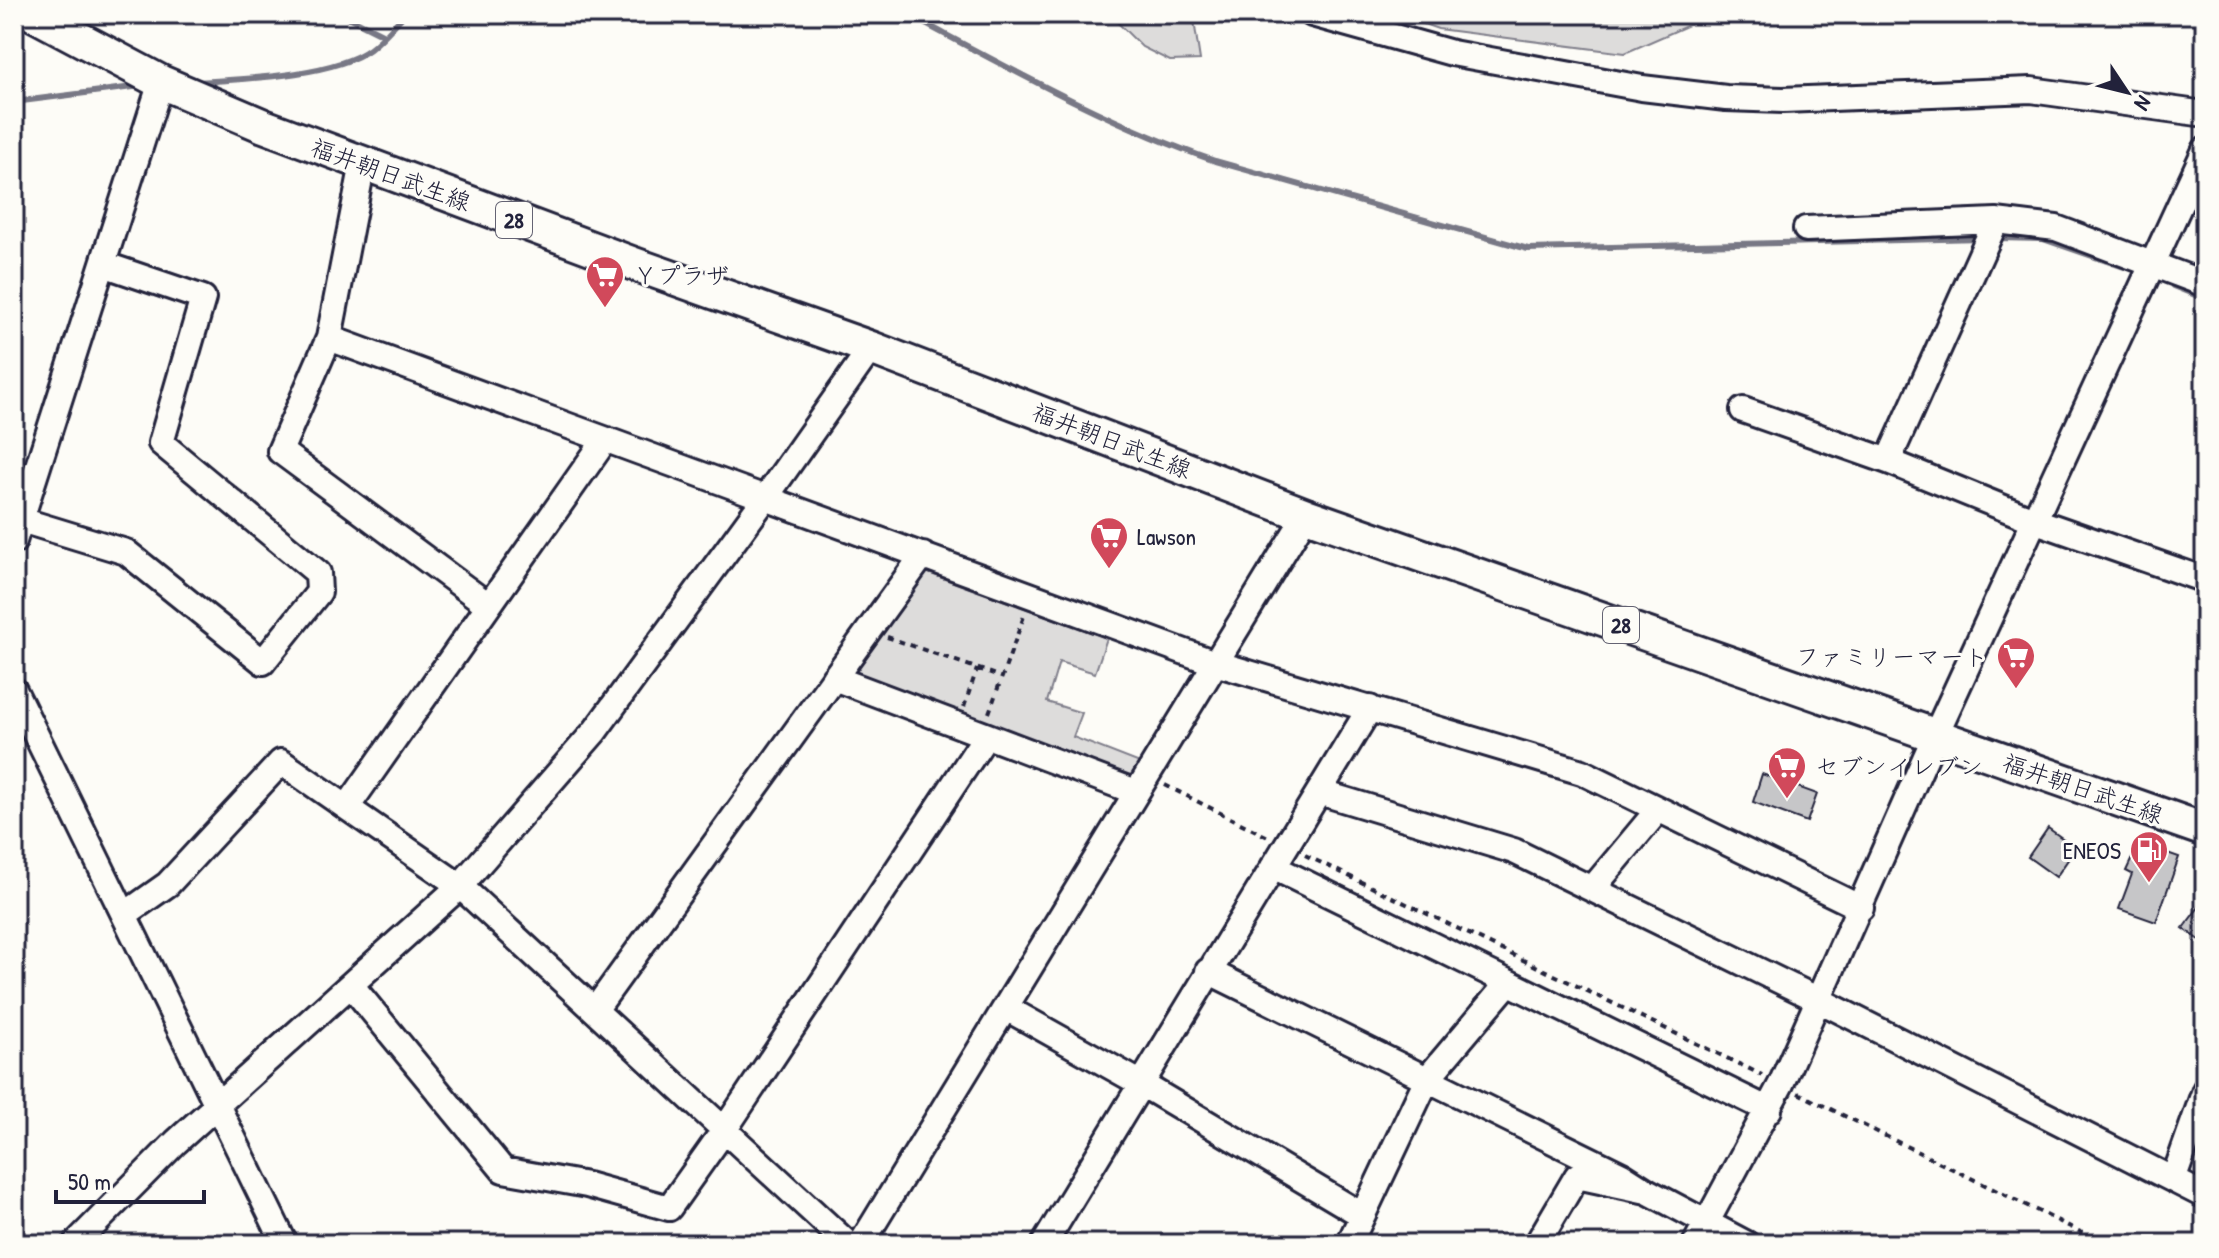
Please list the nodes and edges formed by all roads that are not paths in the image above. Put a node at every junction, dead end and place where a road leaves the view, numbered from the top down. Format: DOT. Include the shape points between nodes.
graph roads {
  1 [pos="33,14"];
  2 [pos="1312,14"];
  3 [pos="161,82"];
  4 [pos="2205,114"];
  5 [pos="2205,150"];
  6 [pos="363,163"];
  7 [pos="1996,221"];
  8 [pos="1806,229"];
  9 [pos="103,264"];
  10 [pos="2154,264"];
  11 [pos="2205,284"];
  12 [pos="329,338"];
  13 [pos="871,348"];
  14 [pos="1743,410"];
  15 [pos="605,440"];
  16 [pos="1888,461"];
  17 [pos="766,497"];
  18 [pos="1306,515"];
  19 [pos="2036,521"];
  20 [pos="18,530"];
  21 [pos="923,555"];
  22 [pos="2205,580"];
  23 [pos="488,605"];
  24 [pos="1215,663"];
  25 [pos="834,678"];
  26 [pos="14,690"];
  27 [pos="1370,708"];
  28 [pos="987,727"];
  29 [pos="1935,736"];
  30 [pos="1141,784"];
  31 [pos="1319,792"];
  32 [pos="348,806"];
  33 [pos="1658,810"];
  34 [pos="2205,830"];
  35 [pos="1280,856"];
  36 [pos="460,886"];
  37 [pos="1593,888"];
  38 [pos="1861,908"];
  39 [pos="124,915"];
  40 [pos="1208,971"];
  41 [pos="1508,983"];
  42 [pos="351,985"];
  43 [pos="1819,1000"];
  44 [pos="1006,1008"];
  45 [pos="595,1010"];
  46 [pos="1427,1079"];
  47 [pos="1140,1083"];
  48 [pos="2205,1090"];
  49 [pos="218,1104"];
  50 [pos="1769,1110"];
  51 [pos="725,1129"];
  52 [pos="2174,1178"];
  53 [pos="1647,1191"];
  54 [pos="2205,1196"];
  55 [pos="1362,1215"];
  56 [pos="1708,1222"];
  57 [pos="75,1244"];
  58 [pos="285,1244"];
  59 [pos="848,1244"];
  60 [pos="861,1244"];
  61 [pos="1044,1244"];
  62 [pos="1349,1244"];
  63 [pos="1537,1244"];
  64 [pos="1695,1244"];
  65 [pos="1747,1244"];
  1 -- 3 [label="main road, 福井朝日武生線 / 28"];
  2 -- 4 [label="street" via="1452,53 1726,98 2031,90"];
  3 -- 6 [label="main road, 福井朝日武生線 / 28"];
  3 -- 9 [label="street"];
  5 -- 10 [label="street"];
  6 -- 12 [label="street"];
  6 -- 13 [label="main road, 福井朝日武生線 / 28"];
  7 -- 8 [label="street"];
  7 -- 10 [label="street" via="2056,228"];
  7 -- 16 [label="street"];
  9 -- 20 [label="street"];
  9 -- 20 [label="street" via="203,298 161,443 318,573 319,592 263,662 126,552"];
  10 -- 11 [label="street"];
  10 -- 19 [label="street"];
  12 -- 15 [label="street"];
  12 -- 23 [label="street" via="280,451"];
  13 -- 17 [label="street"];
  13 -- 18 [label="main road, 福井朝日武生線 / 28"];
  14 -- 16 [label="street"];
  15 -- 17 [label="street"];
  15 -- 23 [label="street"];
  16 -- 19 [label="street"];
  17 -- 21 [label="street"];
  17 -- 36 [label="street" via="595,731"];
  18 -- 24 [label="street"];
  18 -- 29 [label="main road, 福井朝日武生線 / 28"];
  19 -- 22 [label="street"];
  19 -- 29 [label="street"];
  21 -- 24 [label="street"];
  21 -- 25 [label="street"];
  23 -- 32 [label="street"];
  24 -- 27 [label="street"];
  24 -- 30 [label="street"];
  25 -- 28 [label="street" via="957,725"];
  25 -- 45 [label="street"];
  26 -- 39 [label="street"];
  27 -- 31 [label="street"];
  27 -- 33 [label="street" via="1582,772"];
  28 -- 30 [label="street"];
  28 -- 51 [label="street"];
  29 -- 34 [label="main road, 福井朝日武生線 / 28"];
  29 -- 38 [label="street"];
  30 -- 44 [label="street"];
  31 -- 35 [label="street"];
  31 -- 37 [label="street" via="1514,851"];
  32 -- 36 [label="street"];
  32 -- 39 [label="street" via="281,762 168,884"];
  33 -- 37 [label="street"];
  33 -- 38 [label="street"];
  35 -- 40 [label="street"];
  35 -- 41 [label="street"];
  36 -- 42 [label="street"];
  36 -- 45 [label="street"];
  37 -- 43 [label="street"];
  38 -- 43 [label="street"];
  39 -- 49 [label="street"];
  40 -- 46 [label="street"];
  40 -- 47 [label="street"];
  41 -- 46 [label="street"];
  41 -- 50 [label="street"];
  42 -- 49 [label="street"];
  42 -- 51 [label="street" via="503,1170 587,1185 669,1208"];
  43 -- 50 [label="street"];
  43 -- 52 [label="street"];
  44 -- 47 [label="street"];
  44 -- 60 [label="street"];
  45 -- 51 [label="street"];
  46 -- 53 [label="street"];
  46 -- 55 [label="street"];
  47 -- 55 [label="street"];
  47 -- 61 [label="street"];
  48 -- 52 [label="street"];
  49 -- 57 [label="street"];
  49 -- 58 [label="street"];
  50 -- 56 [label="street"];
  51 -- 59 [label="street"];
  52 -- 54 [label="street"];
  53 -- 56 [label="street"];
  53 -- 63 [label="street" via="1577,1176"];
  55 -- 62 [label="street"];
  56 -- 64 [label="street"];
  56 -- 65 [label="street"];
}
